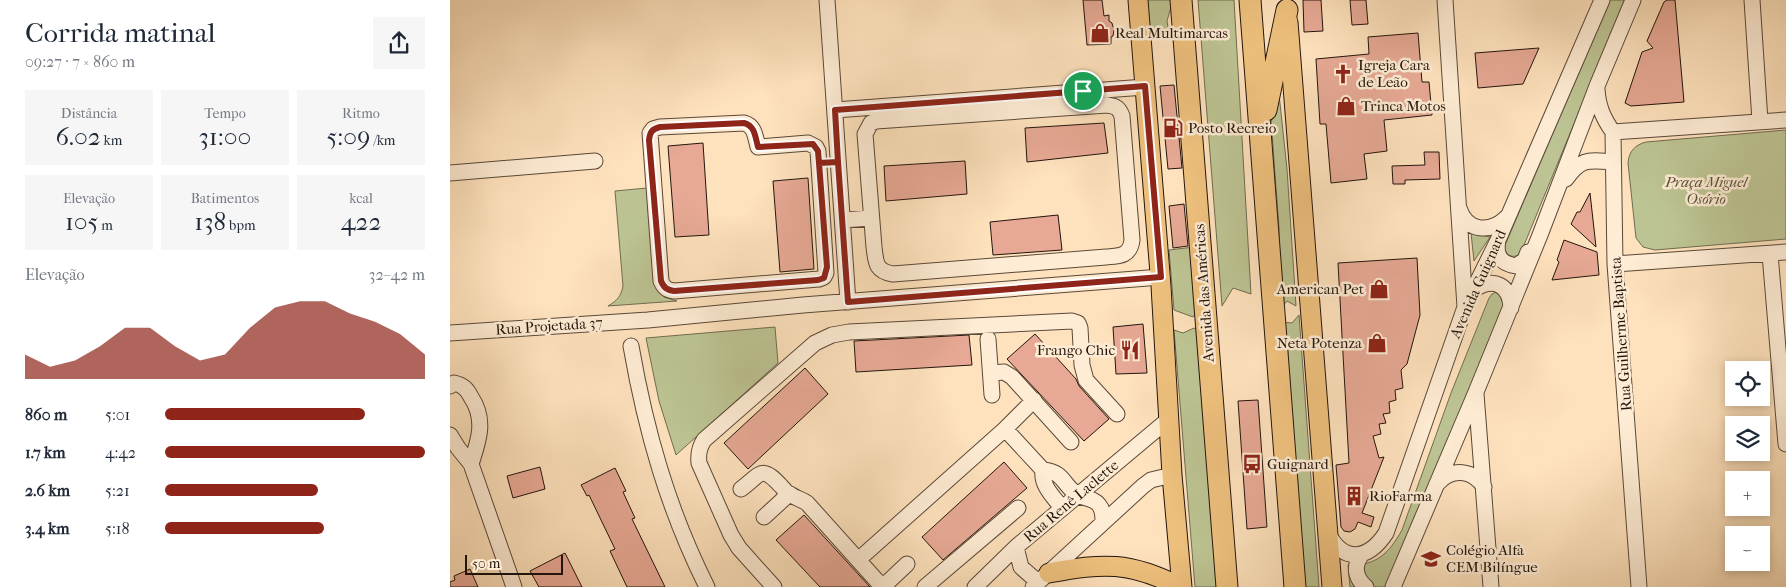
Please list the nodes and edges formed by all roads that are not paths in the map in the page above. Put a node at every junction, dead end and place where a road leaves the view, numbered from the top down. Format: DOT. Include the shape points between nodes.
graph roads {
  1 [pos="827,0"];
  2 [pos="1138,0"];
  3 [pos="1181,0"];
  4 [pos="1250,0"];
  5 [pos="1445,0"];
  6 [pos="1602,0"];
  7 [pos="1633,0"];
  8 [pos="1752,0"];
  9 [pos="1287,5"];
  10 [pos="1145,86"];
  11 [pos="1597,86"];
  12 [pos="835,110"];
  13 [pos="1786,120"];
  14 [pos="1760,121"];
  15 [pos="1613,132"];
  16 [pos="1261,135"];
  17 [pos="595,161"];
  18 [pos="838,162"];
  19 [pos="1613,162"];
  20 [pos="819,163"];
  21 [pos="450,173"];
  22 [pos="1557,190"];
  23 [pos="1458,204"];
  24 [pos="1508,216"];
  25 [pos="871,218"];
  26 [pos="843,220"];
  27 [pos="1540,234"];
  28 [pos="1498,240"];
  29 [pos="1786,252"];
  30 [pos="1770,254"];
  31 [pos="1615,264"];
  32 [pos="1161,277"];
  33 [pos="1475,289"];
  34 [pos="848,302"];
  35 [pos="1465,307"];
  36 [pos="1511,308"];
  37 [pos="450,334"];
  38 [pos="988,339"];
  39 [pos="631,346"];
  40 [pos="991,373"];
  41 [pos="450,386"];
  42 [pos="1476,392"];
  43 [pos="992,394"];
  44 [pos="1034,400"];
  45 [pos="1117,414"];
  46 [pos="1169,419"];
  47 [pos="1005,428"];
  48 [pos="450,435"];
  49 [pos="1071,442"];
  50 [pos="1786,444"];
  51 [pos="471,464"];
  52 [pos="1043,470"];
  53 [pos="1172,475"];
  54 [pos="1437,483"];
  55 [pos="1484,487"];
  56 [pos="741,489"];
  57 [pos="789,494"];
  58 [pos="1078,495"];
  59 [pos="1018,508"];
  60 [pos="1062,508"];
  61 [pos="764,517"];
  62 [pos="1104,521"];
  63 [pos="1328,535"];
  64 [pos="1016,548"];
  65 [pos="1362,554"];
  66 [pos="858,560"];
  67 [pos="907,564"];
  68 [pos="1040,581"];
  69 [pos="1392,585"];
  70 [pos="514,587"];
  71 [pos="707,587"];
  72 [pos="774,587"];
  73 [pos="925,587"];
  74 [pos="975,587"];
  75 [pos="1181,587"];
  76 [pos="1227,587"];
  77 [pos="1295,587"];
  78 [pos="1332,587"];
  79 [pos="1366,587"];
  80 [pos="1491,587"];
  81 [pos="1640,587"];
  1 -- 12 [label="street"];
  2 -- 10 [label="main road"];
  3 -- 76 [label="highway, Avenida das Américas"];
  4 -- 16 [label="highway"];
  5 -- 23 [label="street"];
  6 -- 24 [label="street, Avenida Guignard"];
  7 -- 11 [label="street"];
  8 -- 14 [label="street"];
  9 -- 16 [label="highway"];
  9 -- 63 [label="main road"];
  10 -- 12 [label="street"];
  10 -- 32 [label="main road"];
  11 -- 15 [label="street" via="1600,110"];
  11 -- 22 [label="street"];
  12 -- 18 [label="street"];
  13 -- 14 [label="street"];
  14 -- 15 [label="street"];
  15 -- 19 [label="street, Rua Guilherme Baptista"];
  16 -- 77 [label="highway"];
  17 -- 21 [label="street"];
  18 -- 20 [label="street"];
  18 -- 26 [label="street"];
  19 -- 22 [label="street" via="1587,160 1578,164"];
  19 -- 31 [label="street, Rua Guilherme Baptista"];
  20 -- 20 [label="street" via="818,151 813,144 758,147 750,124 653,129 649,140 664,287 674,291 824,278 827,267"];
  22 -- 27 [label="street"];
  23 -- 24 [label="street" via="1461,215 1478,228 1490,229"];
  23 -- 35 [label="street"];
  24 -- 28 [label="street, Avenida Guignard"];
  25 -- 25 [label="street" via="865,134 871,123 1107,105 1120,109 1132,240 1128,253 893,274 879,269 876,262"];
  25 -- 26 [label="street"];
  26 -- 34 [label="street"];
  27 -- 28 [label="street" via="1525,260 1516,266 1500,258 1496,250"];
  27 -- 36 [label="street"];
  28 -- 33 [label="street, Avenida Guignard"];
  29 -- 30 [label="street"];
  30 -- 31 [label="street"];
  30 -- 50 [label="street"];
  31 -- 81 [label="street, Rua Guilherme Baptista"];
  32 -- 34 [label="street, Rua Projetada 37"];
  32 -- 46 [label="main road"];
  33 -- 35 [label="street, Avenida Guignard"];
  33 -- 36 [label="street" via="1482,284 1500,285 1510,299"];
  34 -- 37 [label="street, Rua Projetada 37"];
  35 -- 65 [label="street, Avenida Guignard" via="1386,533 1373,549"];
  36 -- 42 [label="street"];
  38 -- 40 [label="street"];
  39 -- 71 [label="street" via="640,397 670,503"];
  40 -- 43 [label="street"];
  40 -- 44 [label="street" via="1008,374"];
  41 -- 51 [label="street" via="454,383 466,388 479,415 481,429"];
  42 -- 54 [label="street"];
  42 -- 55 [label="street"];
  44 -- 47 [label="street"];
  44 -- 49 [label="street"];
  45 -- 72 [label="street" via="1086,380 1080,328 1072,321 849,332 815,343 704,440 698,455 731,535"];
  46 -- 53 [label="main road"];
  46 -- 58 [label="street, Rua Renê Laclette"];
  47 -- 52 [label="street"];
  47 -- 66 [label="street"];
  48 -- 51 [label="street"];
  51 -- 70 [label="street"];
  52 -- 58 [label="street" via="1057,473"];
  52 -- 60 [label="street" via="1044,485"];
  53 -- 62 [label="street" via="1151,480"];
  53 -- 75 [label="main road"];
  54 -- 55 [label="street" via="1450,473 1466,472 1480,480"];
  54 -- 69 [label="street"];
  55 -- 80 [label="street"];
  56 -- 57 [label="street" via="766,472"];
  57 -- 61 [label="street"];
  57 -- 66 [label="street" via="807,503"];
  58 -- 60 [label="street, Rua Renê Laclette"];
  58 -- 62 [label="street" via="1099,504"];
  59 -- 73 [label="street"];
  60 -- 64 [label="street, Rua Renê Laclette"];
  62 -- 68 [label="street"];
  63 -- 65 [label="street" via="1341,551"];
  63 -- 78 [label="main road"];
  64 -- 68 [label="street" via="1021,567"];
  64 -- 74 [label="street, Rua Renê Laclette"];
  65 -- 79 [label="street" via="1356,575"];
  66 -- 67 [label="street" via="882,584"];
  68 -- 75 [label="main road" via="1086,567 1111,565 1125,566"];
}
